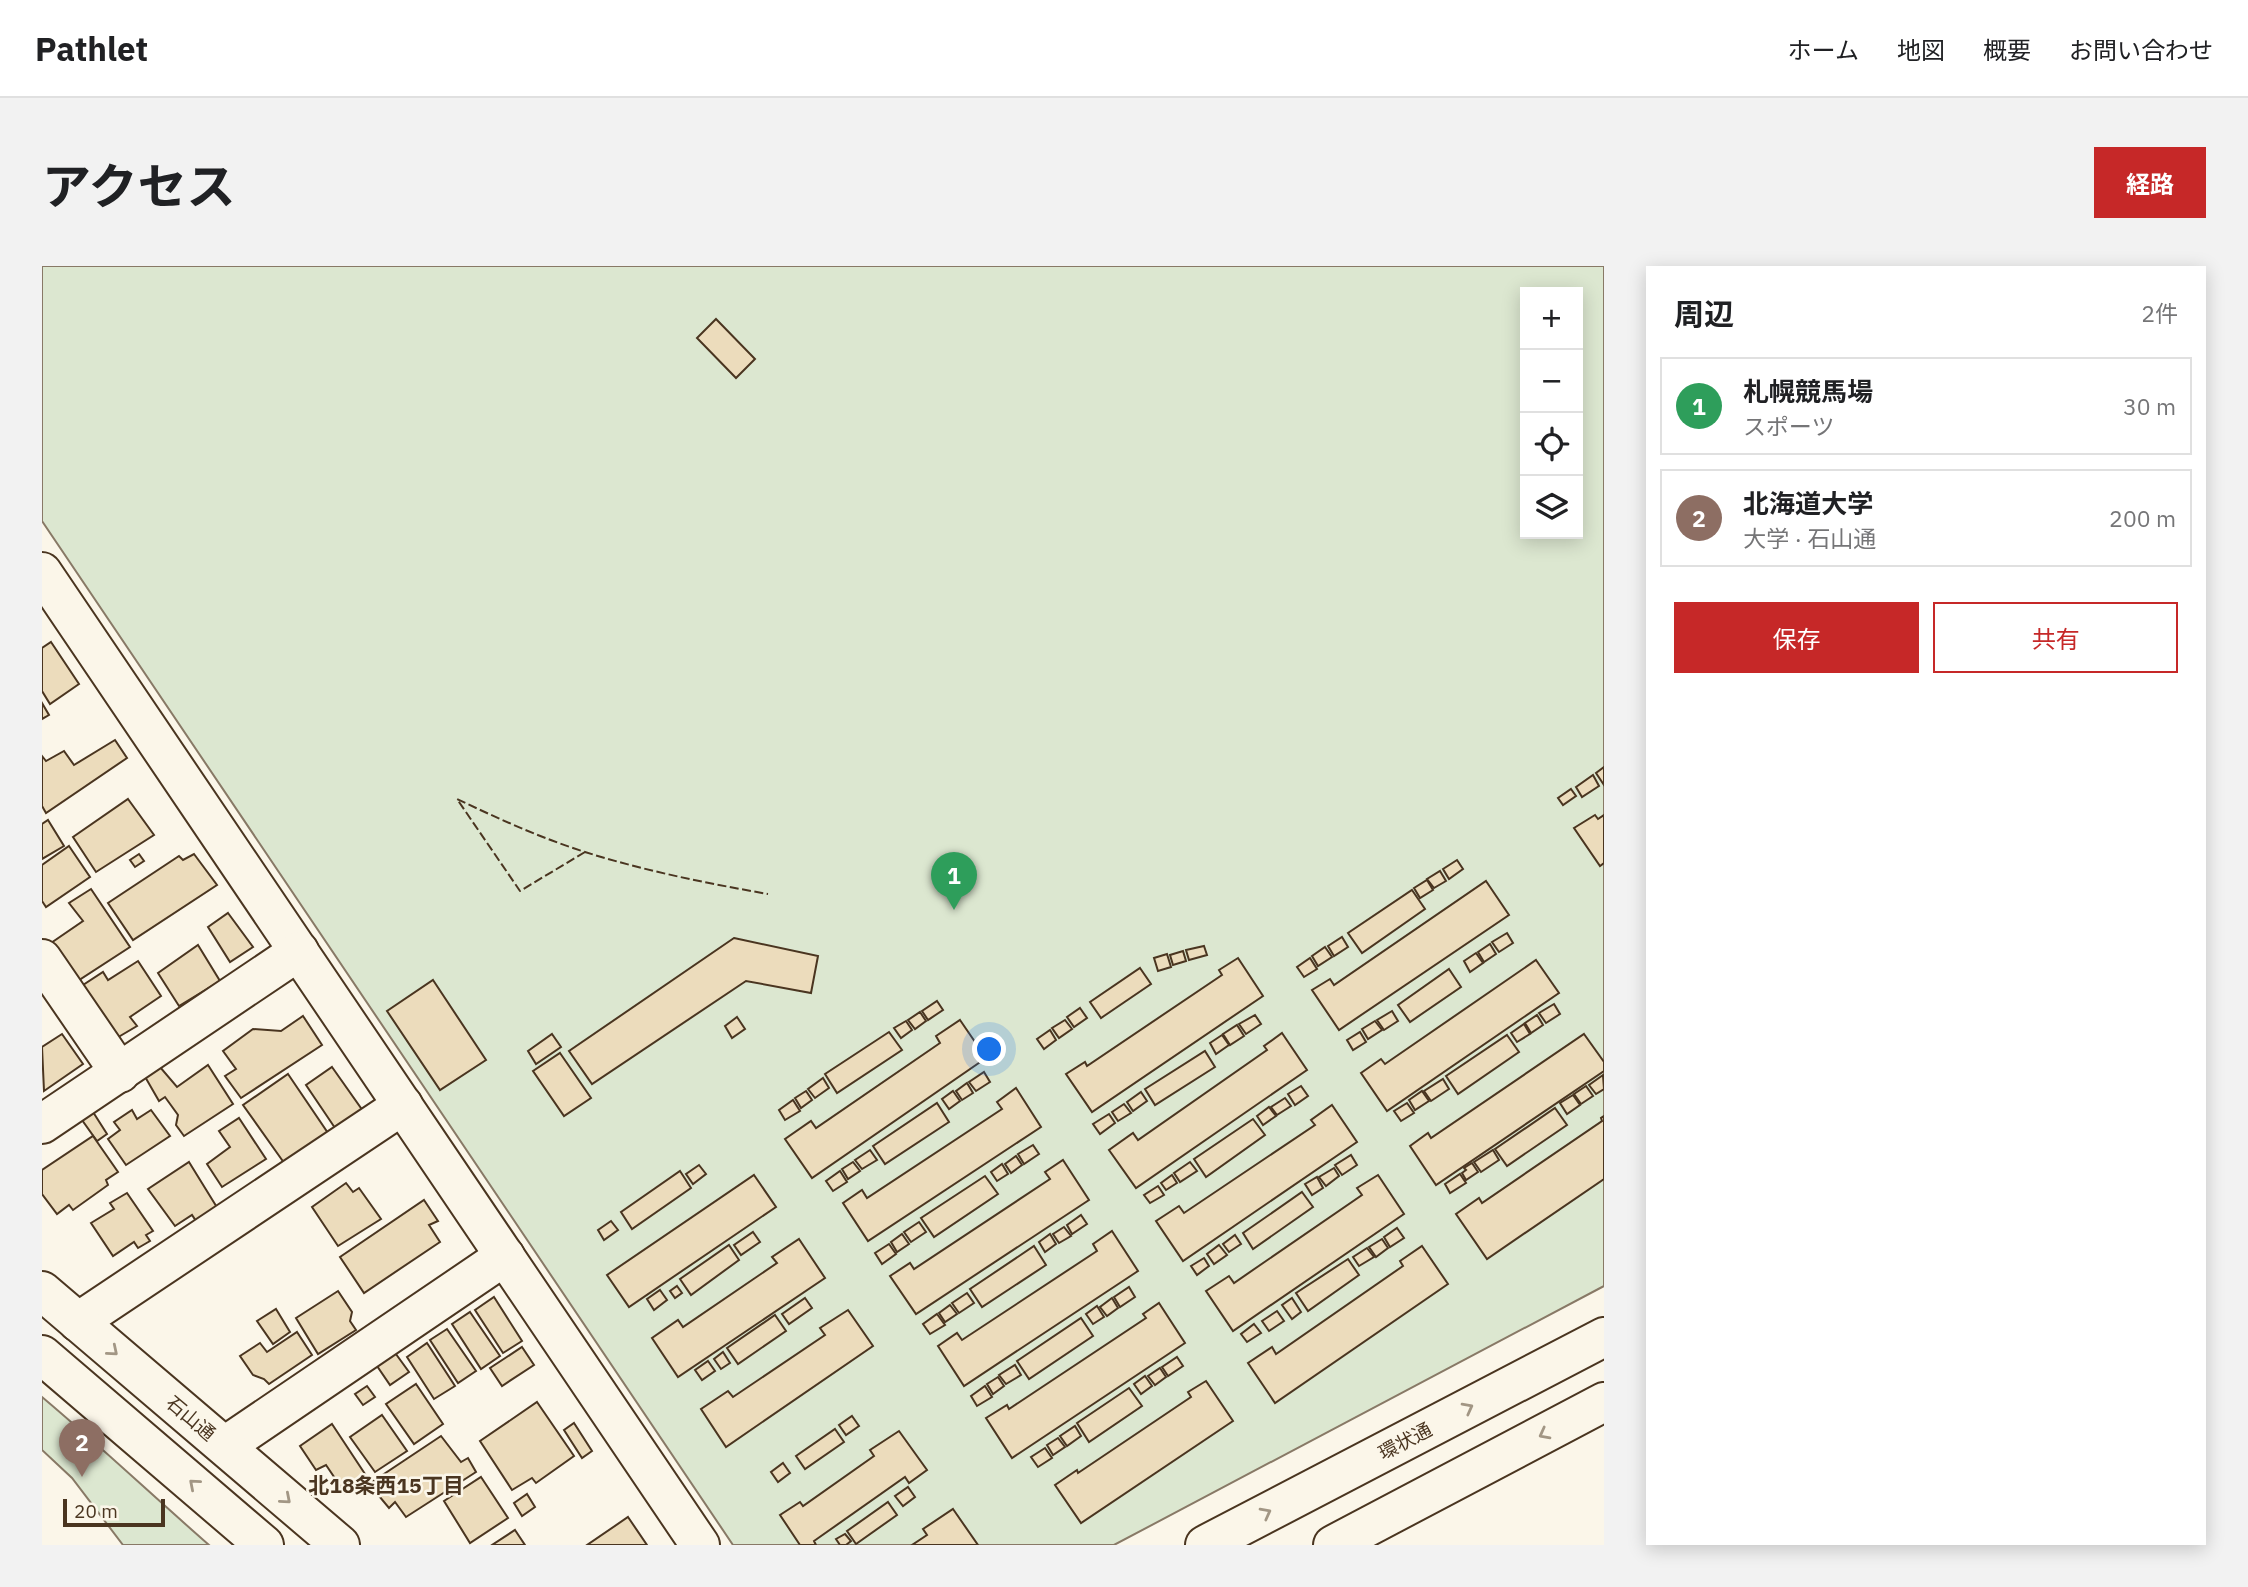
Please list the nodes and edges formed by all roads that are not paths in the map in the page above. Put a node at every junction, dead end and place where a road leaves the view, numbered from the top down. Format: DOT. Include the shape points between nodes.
graph roads {
  1 [pos="47,591"];
  2 [pos="299,951"];
  3 [pos="42,959"];
  4 [pos="120,1073"];
  5 [pos="403,1105"];
  6 [pos="42,1124"];
  7 [pos="505,1256"];
  8 [pos="42,1291"];
  9 [pos="78,1322"];
  10 [pos="1604,1337"];
  11 [pos="42,1355"];
  12 [pos="1604,1402"];
  13 [pos="225,1447"];
  14 [pos="264,1545"];
  15 [pos="340,1545"];
  16 [pos="700,1545"];
  17 [pos="1205,1545"];
  18 [pos="1333,1545"];
  1 -- 2 [label="street"];
  2 -- 4 [label="street"];
  2 -- 5 [label="street"];
  3 -- 4 [label="street"];
  4 -- 6 [label="street"];
  5 -- 7 [label="street"];
  5 -- 9 [label="street"];
  7 -- 13 [label="street"];
  7 -- 16 [label="street"];
  8 -- 9 [label="street, 石山通"];
  9 -- 13 [label="street, 石山通, one-way"];
  17 -- 10 [label="street, 環状通, one-way"];
  14 -- 11 [label="street, one-way"];
  12 -- 18 [label="street, one-way"];
  13 -- 15 [label="street, 石山通, one-way"];
}
